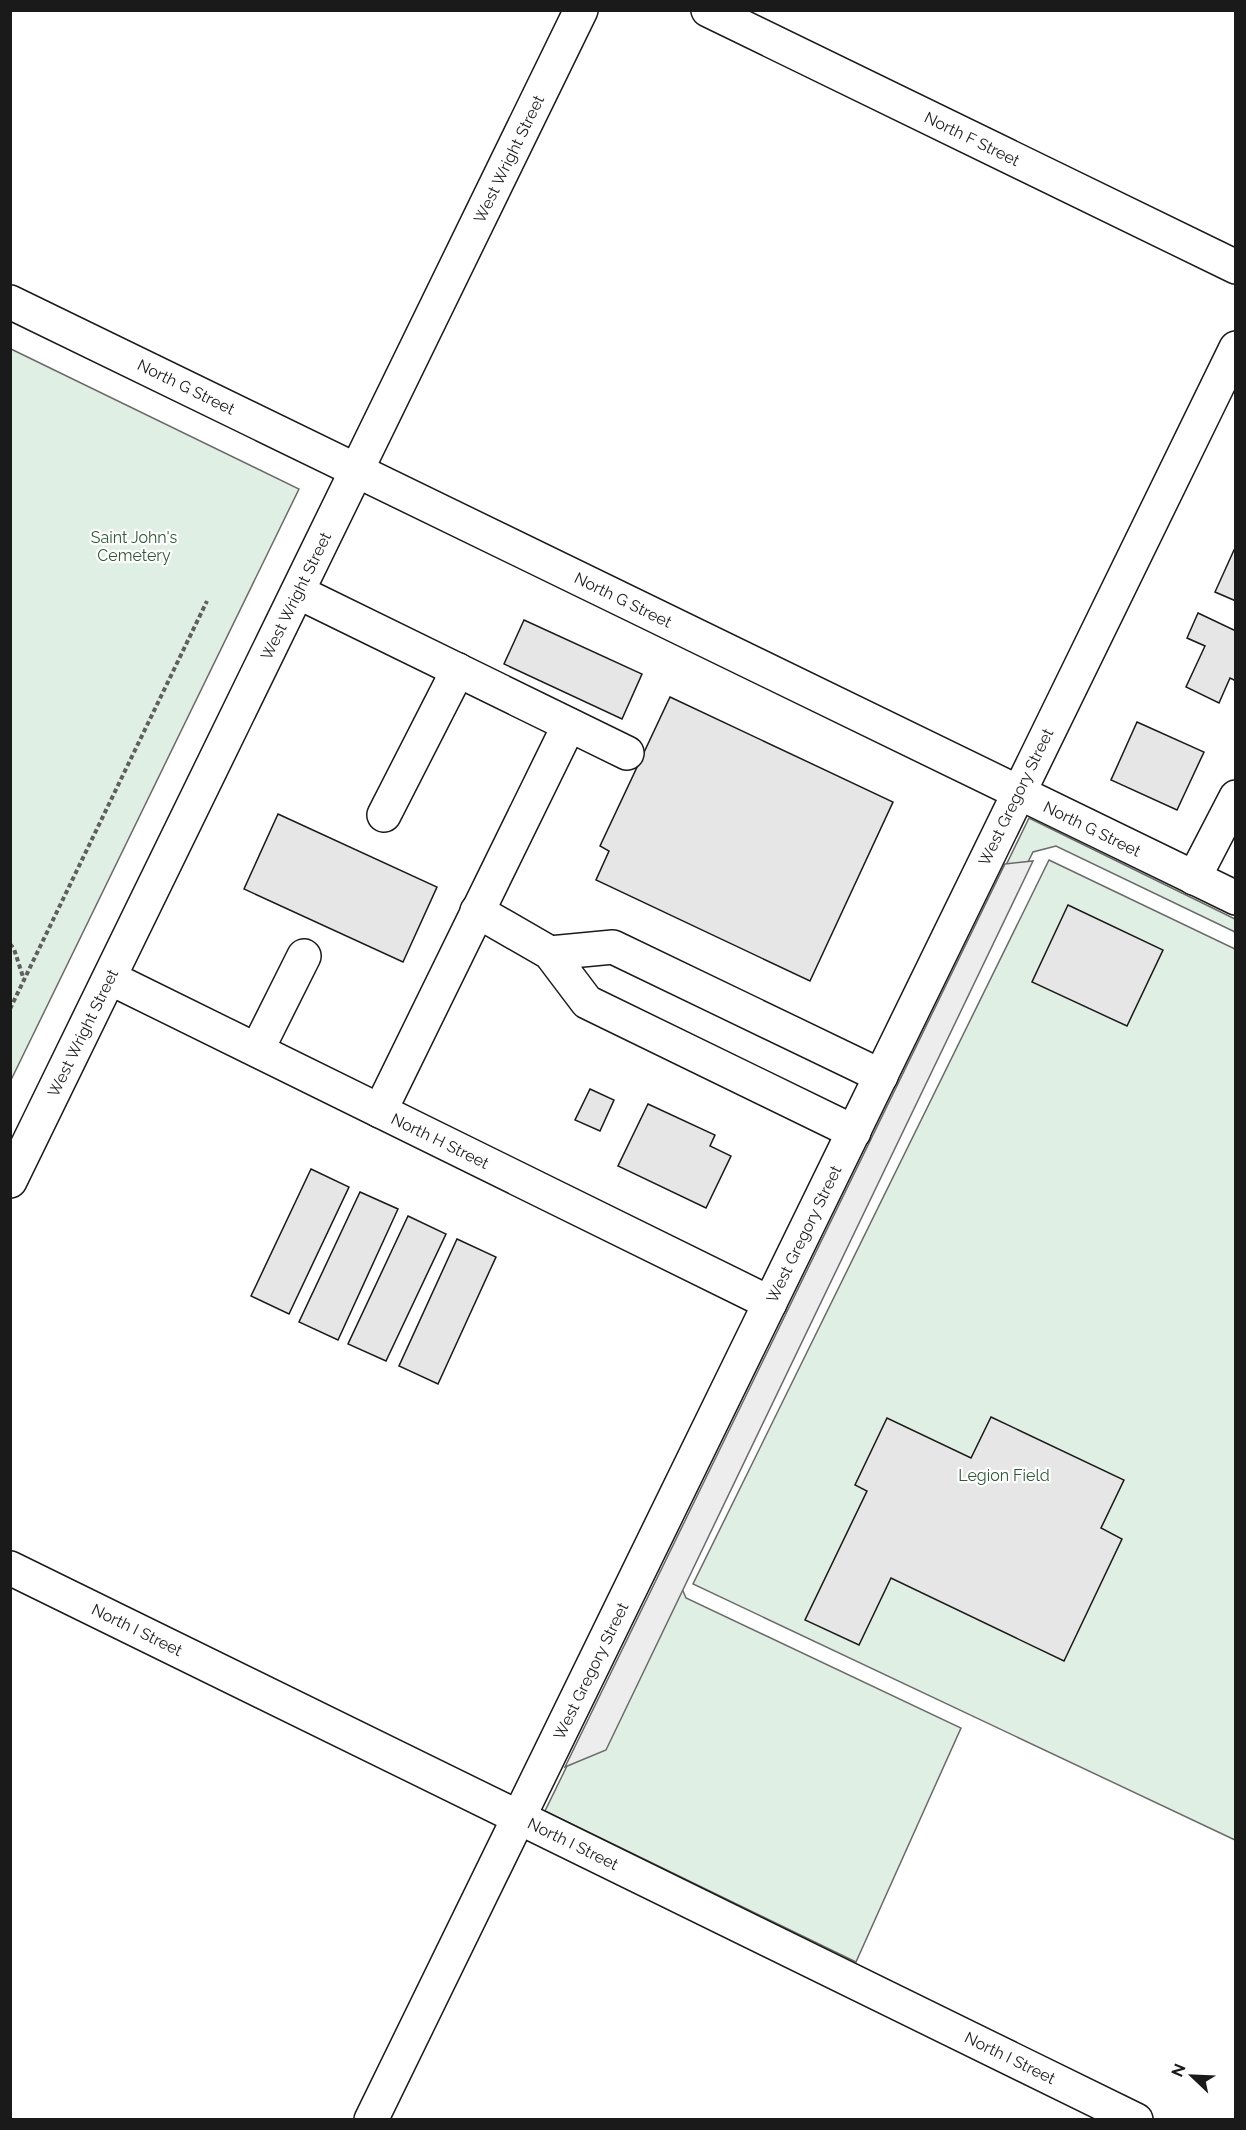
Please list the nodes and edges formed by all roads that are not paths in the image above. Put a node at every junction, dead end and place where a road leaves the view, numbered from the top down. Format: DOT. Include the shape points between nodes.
graph roads {
  1 [pos="581,10"];
  2 [pos="708,10"];
  3 [pos="1236,267"];
  4 [pos="10,302"];
  5 [pos="1236,348"];
  6 [pos="357,471"];
  7 [pos="298,592"];
  8 [pos="458,670"];
  9 [pos="569,724"];
  10 [pos="627,753"];
  11 [pos="1018,793"];
  12 [pos="1236,797"];
  13 [pos="384,815"];
  14 [pos="1194,878"];
  15 [pos="1236,898"];
  16 [pos="477,911"];
  17 [pos="550,953"];
  18 [pos="304,956"];
  19 [pos="110,978"];
  20 [pos="257,1050"];
  21 [pos="881,1076"];
  22 [pos="380,1111"];
  23 [pos="854,1132"];
  24 [pos="10,1181"];
  25 [pos="771,1303"];
  26 [pos="10,1568"];
  27 [pos="519,1818"];
  28 [pos="371,2120"];
  29 [pos="1136,2120"];
  1 -- 6 [label="street, West Wright Street"];
  2 -- 3 [label="street, North F Street"];
  4 -- 6 [label="street, North G Street"];
  5 -- 11 [label="street, West Gregory Street"];
  6 -- 7 [label="street, West Wright Street"];
  6 -- 11 [label="street, North G Street"];
  7 -- 8 [label="street"];
  7 -- 19 [label="street, West Wright Street"];
  8 -- 9 [label="street"];
  8 -- 13 [label="street"];
  9 -- 10 [label="street"];
  9 -- 16 [label="street"];
  11 -- 14 [label="street, North G Street"];
  11 -- 21 [label="street, West Gregory Street"];
  12 -- 14 [label="street"];
  14 -- 15 [label="street, North G Street"];
  16 -- 17 [label="street"];
  16 -- 22 [label="street"];
  17 -- 21 [label="street" via="613,947"];
  17 -- 23 [label="street" via="587,1002"];
  18 -- 20 [label="street"];
  19 -- 20 [label="street, North H Street"];
  19 -- 24 [label="street, West Wright Street"];
  20 -- 22 [label="street, North H Street"];
  21 -- 23 [label="street, West Gregory Street"];
  22 -- 25 [label="street, North H Street"];
  23 -- 25 [label="street, West Gregory Street"];
  25 -- 27 [label="street, West Gregory Street"];
  26 -- 27 [label="street, North I Street"];
  27 -- 28 [label="street, West Gregory Street"];
  27 -- 29 [label="street, North I Street"];
}
